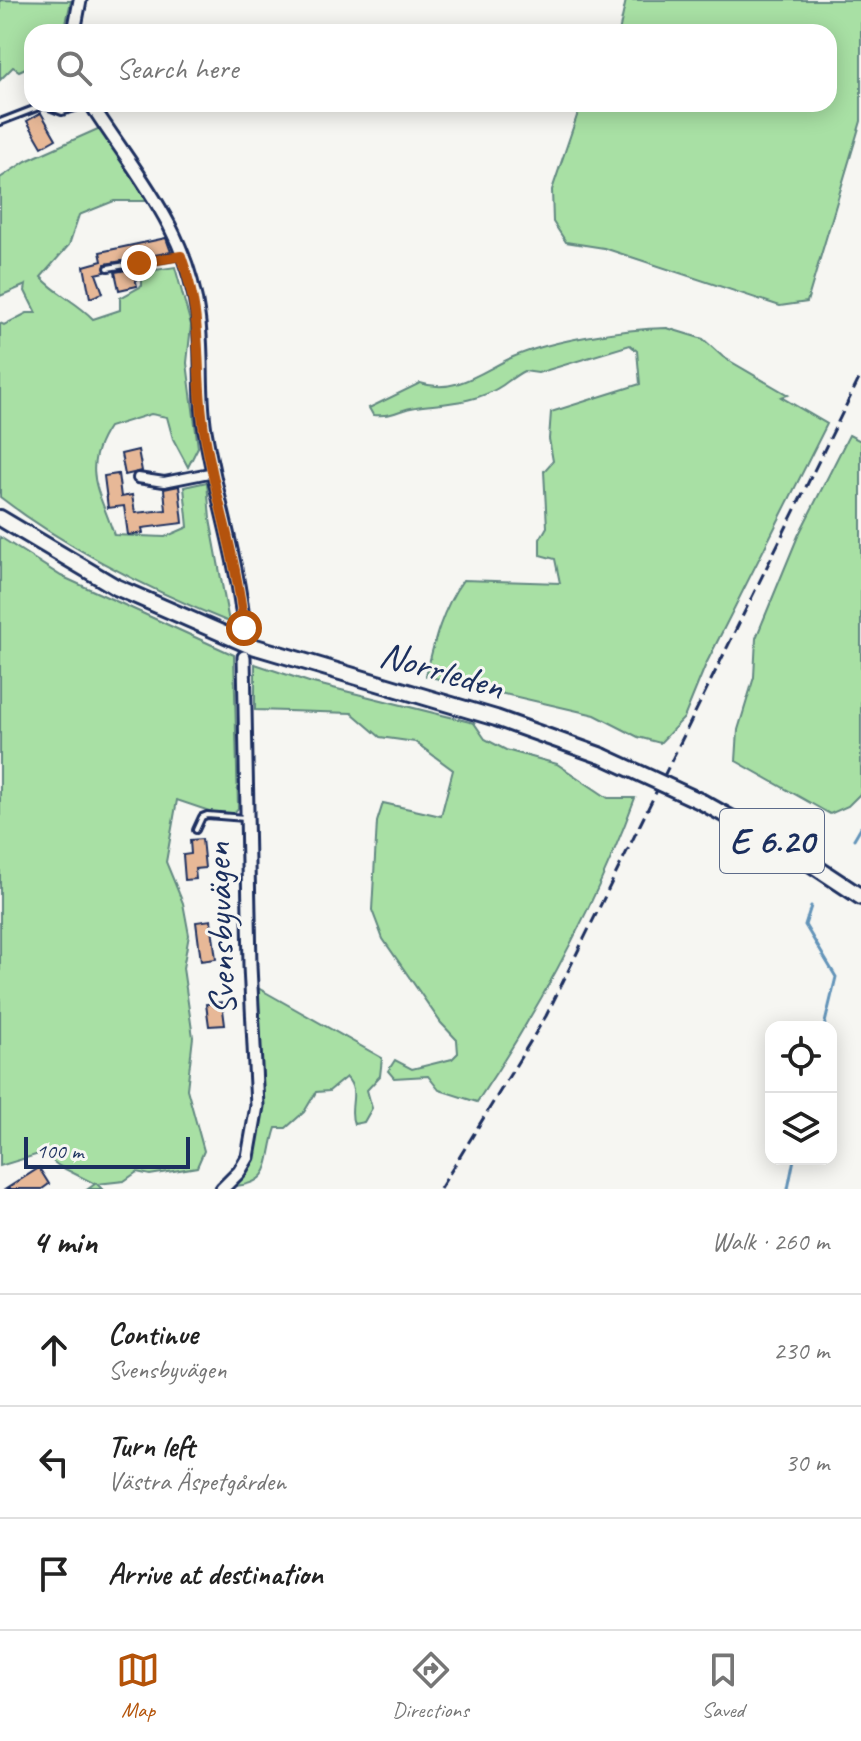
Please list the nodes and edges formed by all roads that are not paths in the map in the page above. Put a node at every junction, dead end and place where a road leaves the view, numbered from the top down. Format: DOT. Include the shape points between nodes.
graph roads {
  1 [pos="80,0"];
  2 [pos="76,24"];
  3 [pos="26,112"];
  4 [pos="96,112"];
  5 [pos="0,122"];
  6 [pos="181,256"];
  7 [pos="108,268"];
  8 [pos="214,472"];
  9 [pos="138,478"];
  10 [pos="0,518"];
  11 [pos="244,628"];
  12 [pos="244,657"];
  13 [pos="247,818"];
  14 [pos="196,830"];
  15 [pos="861,897"];
  16 [pos="222,1189"];
  1 -- 2 [label="street"];
  3 -- 5 [label="lane"];
  4 -- 6 [label="street" via="157,198"];
  6 -- 7 [label="lane"];
  6 -- 8 [label="street" via="197,308 202,410"];
  8 -- 9 [label="street" via="164,482"];
  8 -- 11 [label="street"];
  10 -- 15 [label="highway, Norrleden / E 6.20, bridge" via="116,587 249,645 602,756 702,802"];
  12 -- 13 [label="street, Svensbyvägen"];
  13 -- 14 [label="lane" via="207,815"];
  13 -- 16 [label="street, Svensbyvägen" via="256,1121 245,1163"];
}
